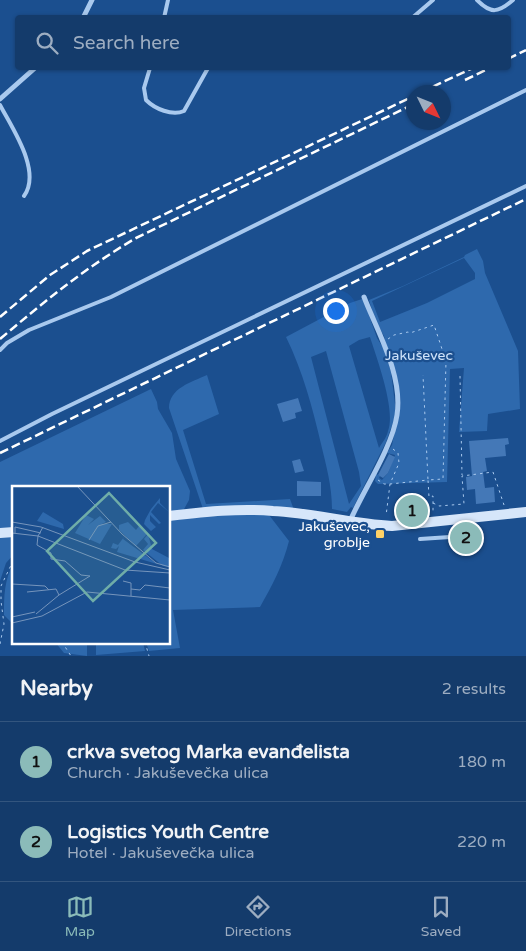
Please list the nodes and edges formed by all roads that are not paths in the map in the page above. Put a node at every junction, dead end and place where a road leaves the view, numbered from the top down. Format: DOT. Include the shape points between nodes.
graph roads {
  1 [pos="92,0"];
  2 [pos="168,0"];
  3 [pos="433,0"];
  4 [pos="477,0"];
  5 [pos="514,0"];
  6 [pos="84,15"];
  7 [pos="165,15"];
  8 [pos="416,15"];
  9 [pos="33,70"];
  10 [pos="149,70"];
  11 [pos="207,70"];
  12 [pos="526,90"];
  13 [pos="0,99"];
  14 [pos="0,105"];
  15 [pos="526,186"];
  16 [pos="24,196"];
  17 [pos="364,297"];
  18 [pos="0,350"];
  19 [pos="0,441"];
  20 [pos="526,512"];
  21 [pos="170,516"];
  22 [pos="350,521"];
  23 [pos="450,537"];
  24 [pos="420,539"];
  1 -- 6 [label="street"];
  2 -- 7 [label="lane"];
  3 -- 8 [label="lane"];
  4 -- 5 [label="lane" via="493,11"];
  9 -- 13 [label="street"];
  10 -- 11 [label="lane" via="144,88 146,100 158,108 178,113 184,111"];
  12 -- 18 [label="lane" via="112,297 29,330"];
  14 -- 16 [label="lane" via="23,147 30,179"];
  15 -- 19 [label="lane"];
  17 -- 22 [label="street" via="390,363 397,414 389,446"];
  20 -- 22 [label="main road" via="392,526"];
  21 -- 22 [label="main road" via="252,510"];
  23 -- 24 [label="lane"];
}
